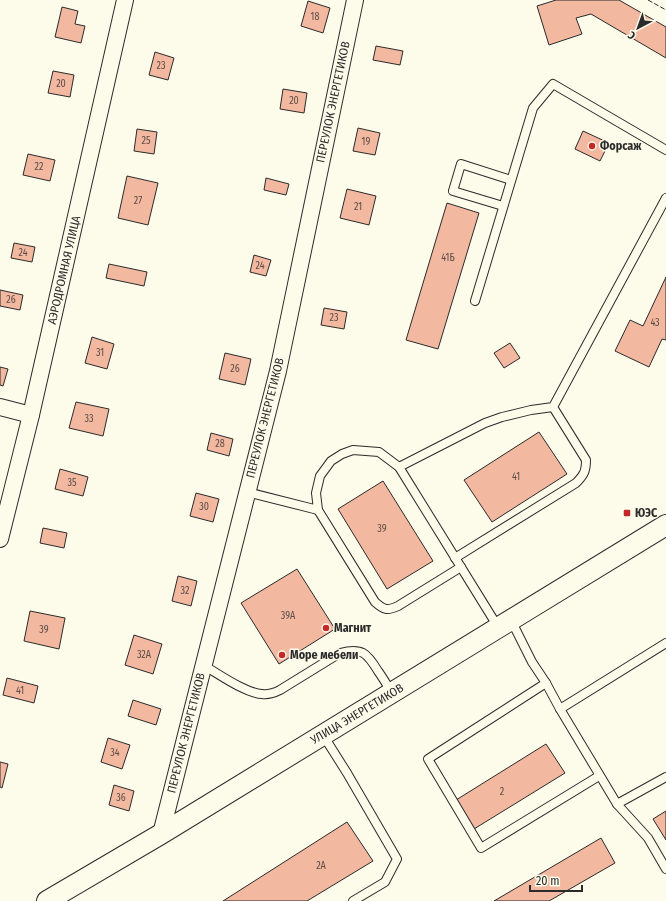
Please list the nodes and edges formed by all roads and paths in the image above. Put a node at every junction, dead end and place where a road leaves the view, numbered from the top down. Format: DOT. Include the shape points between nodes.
graph roads {
  1 [pos="125,0"];
  2 [pos="355,0"];
  3 [pos="666,150"];
  4 [pos="511,180"];
  5 [pos="666,198"];
  6 [pos="503,206"];
  7 [pos="475,302"];
  8 [pos="0,407"];
  9 [pos="553,407"];
  10 [pos="31,415"];
  11 [pos="399,466"];
  12 [pos="247,492"];
  13 [pos="318,510"];
  14 [pos="666,525"];
  15 [pos="0,538"];
  16 [pos="455,558"];
  17 [pos="461,567"];
  18 [pos="505,624"];
  19 [pos="666,643"];
  20 [pos="204,665"];
  21 [pos="546,683"];
  22 [pos="392,693"];
  23 [pos="560,709"];
  24 [pos="322,735"];
  25 [pos="600,776"];
  26 [pos="666,777"];
  27 [pos="617,804"];
  28 [pos="161,834"];
  29 [pos="666,869"];
  30 [pos="47,901"];
  31 [pos="353,901"];
  1 -- 10 [label="street, АЭРОДРОМНАЯ УЛИЦА"];
  2 -- 12 [label="street, ПЕРЕУЛОК ЭНЕРГЕТИКОВ" via="278,371"];
  3 -- 4 [label="lane" via="553,84 533,108"];
  4 -- 6 [label="lane"];
  4 -- 6 [label="lane" via="461,164 453,191"];
  5 -- 9 [label="lane"];
  6 -- 7 [label="lane"];
  8 -- 10 [label="street"];
  9 -- 11 [label="lane" via="531,410 485,423"];
  9 -- 16 [label="lane" via="586,460 583,476 576,483"];
  10 -- 15 [label="street, АЭРОДРОМНАЯ УЛИЦА"];
  11 -- 13 [label="lane" via="379,452 353,450 342,454 331,461 320,476 316,493"];
  11 -- 16 [label="lane"];
  12 -- 13 [label="lane"];
  12 -- 20 [label="street, ПЕРЕУЛОК ЭНЕРГЕТИКОВ"];
  13 -- 17 [label="lane" via="374,602 382,608 390,610 398,606"];
  14 -- 18 [label="street, УЛИЦА ЭНЕРГЕТИКОВ"];
  16 -- 17 [label="lane"];
  17 -- 18 [label="lane"];
  18 -- 21 [label="lane"];
  18 -- 22 [label="street, УЛИЦА ЭНЕРГЕТИКОВ"];
  19 -- 23 [label="lane"];
  20 -- 22 [label="lane" via="251,692 262,694 280,690 340,653 359,651 369,656"];
  20 -- 28 [label="street, ПЕРЕУЛОК ЭНЕРГЕТИКОВ"];
  21 -- 23 [label="lane"];
  21 -- 25 [label="lane" via="428,759 481,848"];
  22 -- 24 [label="street, УЛИЦА ЭНЕРГЕТИКОВ"];
  23 -- 25 [label="lane"];
  24 -- 28 [label="street, УЛИЦА ЭНЕРГЕТИКОВ"];
  24 -- 31 [label="lane" via="397,859 385,882"];
  25 -- 27 [label="lane"];
  26 -- 27 [label="lane"];
  27 -- 29 [label="lane" via="648,838"];
  28 -- 30 [label="street, УЛИЦА ЭНЕРГЕТИКОВ"];
}
